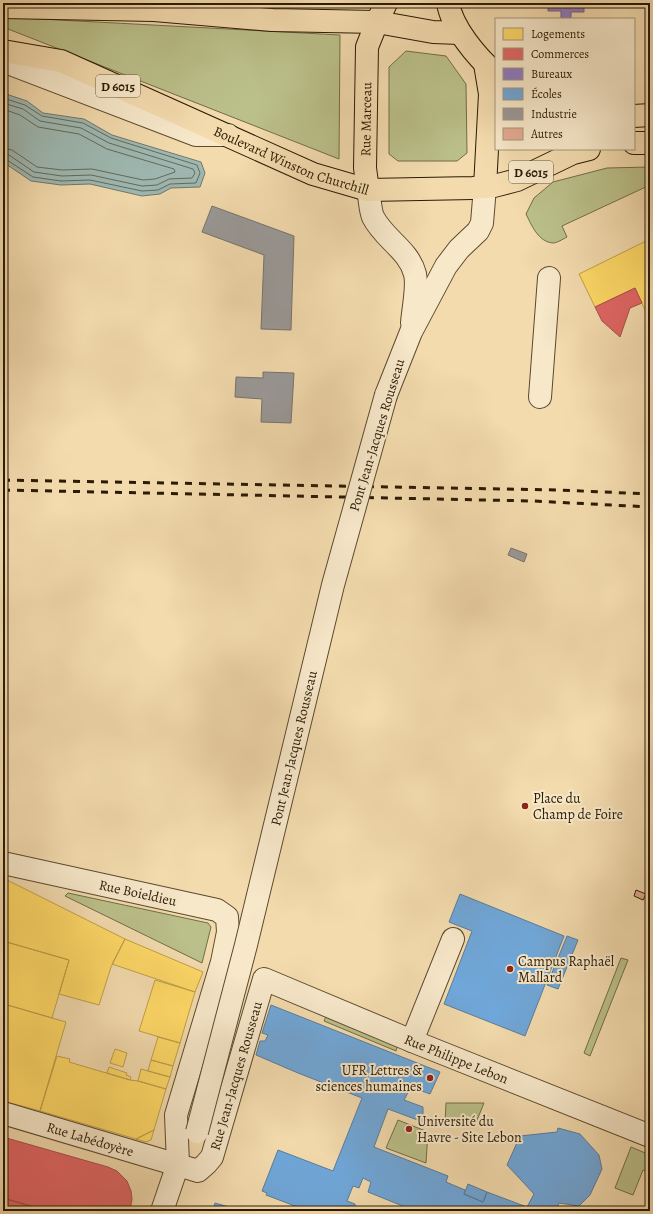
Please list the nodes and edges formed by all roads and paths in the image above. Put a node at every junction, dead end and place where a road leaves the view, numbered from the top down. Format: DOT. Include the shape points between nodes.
graph roads {
  1 [pos="448,3"];
  2 [pos="3,7"];
  3 [pos="381,12"];
  4 [pos="460,33"];
  5 [pos="3,51"];
  6 [pos="3,61"];
  7 [pos="490,69"];
  8 [pos="650,115"];
  9 [pos="635,116"];
  10 [pos="228,135"];
  11 [pos="635,142"];
  12 [pos="650,143"];
  13 [pos="585,150"];
  14 [pos="485,187"];
  15 [pos="368,190"];
  16 [pos="373,217"];
  17 [pos="549,278"];
  18 [pos="411,332"];
  19 [pos="540,397"];
  20 [pos="3,863"];
  21 [pos="453,939"];
  22 [pos="264,979"];
  23 [pos="412,1041"];
  24 [pos="3,1113"];
  25 [pos="650,1136"];
  26 [pos="178,1164"];
  27 [pos="162,1211"];
  1 -- 4 [label="main road"];
  2 -- 3 [label="main road" via="154,10 272,20"];
  3 -- 4 [label="main road" via="433,32"];
  3 -- 15 [label="main road, Rue Marceau" via="368,46 365,168"];
  4 -- 7 [label="main road"];
  5 -- 10 [label="main road, Boulevard Winston Churchill / D 6015" via="61,61"];
  6 -- 10 [label="street" via="196,135"];
  7 -- 14 [label="main road"];
  8 -- 9 [label="main road"];
  10 -- 15 [label="main road, Boulevard Winston Churchill / D 6015" via="312,174"];
  11 -- 12 [label="main road"];
  13 -- 14 [label="main road, Boulevard Winston Churchill / D 6015" via="516,180"];
  14 -- 15 [label="main road, Boulevard Winston Churchill / D 6015"];
  14 -- 18 [label="street, Pont Jean-Jacques Rousseau" via="482,223 478,232 459,249 446,266"];
  15 -- 16 [label="street, Rue Marceau"];
  16 -- 18 [label="street, Pont Jean-Jacques Rousseau" via="405,254 415,274"];
  17 -- 19 [label="street"];
  18 -- 26 [label="street, Pont Jean-Jacques Rousseau, bridge" via="386,395 333,585 246,945 197,1132"];
  20 -- 26 [label="street, Rue Boieldieu" via="216,910 227,917 228,932 222,962 176,1115"];
  21 -- 23 [label="street"];
  22 -- 23 [label="street, Rue Philippe Lebon"];
  22 -- 26 [label="street, Rue Jean-Jacques Rousseau" via="212,1156 198,1171"];
  23 -- 25 [label="street, Rue Philippe Lebon"];
  24 -- 26 [label="street, Rue Labédoyère"];
  26 -- 27 [label="street"];
}
